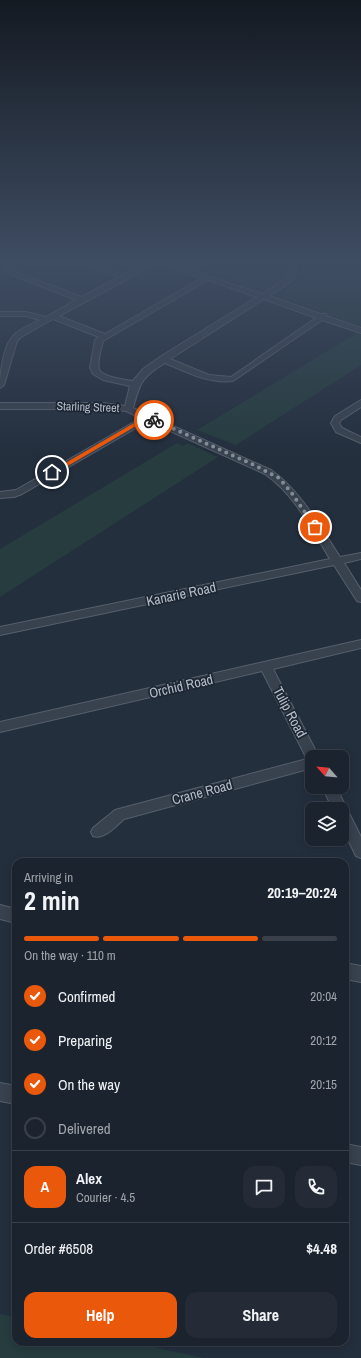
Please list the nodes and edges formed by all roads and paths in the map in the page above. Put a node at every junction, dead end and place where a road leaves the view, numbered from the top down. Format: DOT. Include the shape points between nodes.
graph roads {
  1 [pos="37,325"];
  2 [pos="72,325"];
  3 [pos="123,325"];
  4 [pos="217,325"];
  5 [pos="310,325"];
  6 [pos="347,325"];
  7 [pos="361,331"];
  8 [pos="104,336"];
  9 [pos="163,359"];
  10 [pos="135,384"];
  11 [pos="0,385"];
  12 [pos="361,403"];
  13 [pos="0,406"];
  14 [pos="128,409"];
  15 [pos="148,417"];
  16 [pos="361,440"];
  17 [pos="0,495"];
  18 [pos="361,556"];
  19 [pos="338,562"];
  20 [pos="361,598"];
  21 [pos="0,631"];
  22 [pos="361,644"];
  23 [pos="266,667"];
  24 [pos="0,727"];
  25 [pos="309,750"];
  26 [pos="305,765"];
  27 [pos="349,827"];
  28 [pos="98,832"];
  29 [pos="361,852"];
  30 [pos="0,912"];
  31 [pos="12,915"];
  32 [pos="349,972"];
  33 [pos="361,974"];
  34 [pos="0,1092"];
  35 [pos="12,1094"];
  36 [pos="349,1154"];
  37 [pos="361,1156"];
  1 -- 11 [label="street" via="15,338"];
  2 -- 8 [label="street"];
  3 -- 8 [label="street"];
  4 -- 9 [label="street"];
  5 -- 9 [label="street" via="233,379 226,381 216,380"];
  6 -- 7 [label="street"];
  8 -- 10 [label="street" via="97,343 94,371 101,376"];
  9 -- 10 [label="street" via="146,371"];
  10 -- 14 [label="street"];
  12 -- 16 [label="street" via="338,418 335,423 339,430"];
  13 -- 14 [label="street, Starling Street" via="103,406"];
  14 -- 15 [label="street, Starling Street"];
  15 -- 17 [label="street" via="19,492"];
  15 -- 19 [label="street, Starling Street" via="279,478"];
  18 -- 19 [label="street, Kanarie Road"];
  19 -- 20 [label="street, Starling Street"];
  19 -- 21 [label="street, Kanarie Road"];
  22 -- 23 [label="street, Orchid Road"];
  23 -- 24 [label="street, Orchid Road"];
  23 -- 25 [label="street, Tulip Road"];
  26 -- 28 [label="street, Crane Road" via="120,814"];
  27 -- 29 [label="street"];
  30 -- 31 [label="street"];
  32 -- 33 [label="street"];
  34 -- 35 [label="street"];
  36 -- 37 [label="street"];
}
